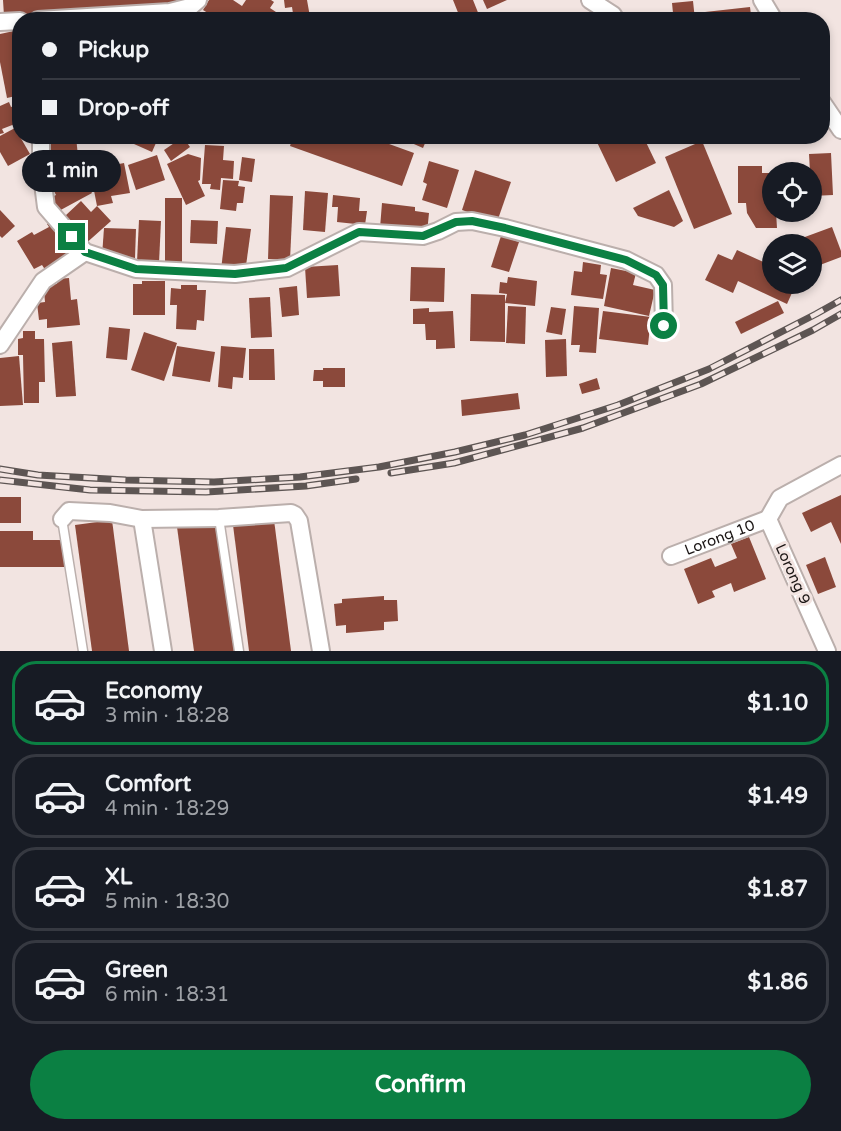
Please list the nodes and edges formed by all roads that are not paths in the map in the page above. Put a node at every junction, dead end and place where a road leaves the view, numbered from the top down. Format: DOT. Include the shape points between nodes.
graph roads {
  1 [pos="198,0"];
  2 [pos="590,0"];
  3 [pos="170,12"];
  4 [pos="608,12"];
  5 [pos="830,114"];
  6 [pos="841,130"];
  7 [pos="40,144"];
  8 [pos="85,252"];
  9 [pos="664,326"];
  10 [pos="0,345"];
  11 [pos="841,465"];
  12 [pos="219,518"];
  13 [pos="62,519"];
  14 [pos="142,519"];
  15 [pos="768,519"];
  16 [pos="671,556"];
  17 [pos="83,651"];
  18 [pos="164,651"];
  19 [pos="239,651"];
  20 [pos="321,651"];
  21 [pos="827,651"];
  1 -- 3 [label="street" via="190,8"];
  2 -- 4 [label="street"];
  5 -- 6 [label="street"];
  7 -- 8 [label="street" via="46,207"];
  8 -- 9 [label="street" via="136,269 235,274 286,268 359,232 423,236 456,222 472,221 626,260 656,275 663,285"];
  8 -- 10 [label="street" via="43,281"];
  11 -- 15 [label="street" via="780,498"];
  12 -- 14 [label="street"];
  12 -- 19 [label="lane"];
  12 -- 20 [label="street" via="295,515"];
  13 -- 14 [label="street" via="69,511"];
  13 -- 17 [label="lane"];
  14 -- 18 [label="street"];
  15 -- 16 [label="street, Lorong 10"];
  15 -- 21 [label="street, Lorong 9"];
}
